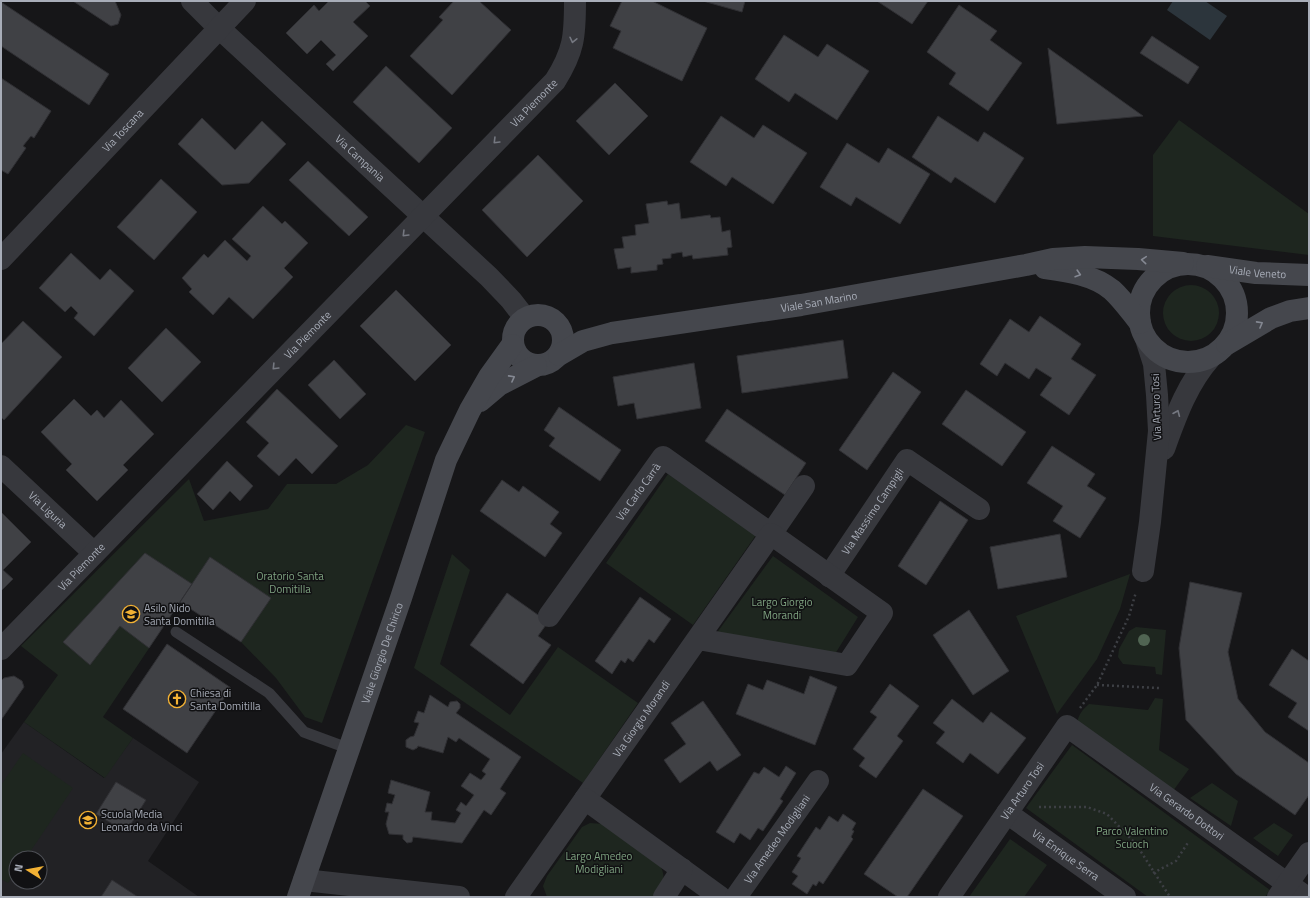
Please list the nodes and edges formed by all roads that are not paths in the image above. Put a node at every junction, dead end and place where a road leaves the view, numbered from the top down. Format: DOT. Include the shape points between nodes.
graph roads {
  1 [pos="192,1"];
  2 [pos="245,1"];
  3 [pos="575,1"];
  4 [pos="219,28"];
  5 [pos="423,216"];
  6 [pos="1,259"];
  7 [pos="1183,263"];
  8 [pos="1026,265"];
  9 [pos="1206,266"];
  10 [pos="1309,275"];
  11 [pos="1309,308"];
  12 [pos="525,318"];
  13 [pos="556,322"];
  14 [pos="1143,331"];
  15 [pos="612,333"];
  16 [pos="512,345"];
  17 [pos="1219,350"];
  18 [pos="559,355"];
  19 [pos="536,366"];
  20 [pos="470,410"];
  21 [pos="1,466"];
  22 [pos="1154,476"];
  23 [pos="804,486"];
  24 [pos="979,509"];
  25 [pos="771,534"];
  26 [pos="94,553"];
  27 [pos="1143,571"];
  28 [pos="829,576"];
  29 [pos="549,616"];
  30 [pos="176,632"];
  31 [pos="698,639"];
  32 [pos="1,649"];
  33 [pos="1068,726"];
  34 [pos="350,749"];
  35 [pos="818,781"];
  36 [pos="585,799"];
  37 [pos="1007,812"];
  38 [pos="1309,853"];
  39 [pos="682,869"];
  40 [pos="301,889"];
  41 [pos="1283,890"];
  42 [pos="459,897"];
  43 [pos="516,897"];
  44 [pos="664,897"];
  45 [pos="720,897"];
  46 [pos="736,897"];
  47 [pos="949,897"];
  48 [pos="1125,897"];
  49 [pos="1306,897"];
  1 -- 4 [label="street, Via Campania"];
  2 -- 4 [label="street, Via Toscana"];
  3 -- 5 [label="street, Via Piemonte, one-way" via="573,43 555,81"];
  4 -- 5 [label="street, Via Campania"];
  4 -- 6 [label="street, Via Toscana"];
  5 -- 12 [label="street, Via Campania" via="493,281"];
  5 -- 26 [label="street, Via Piemonte, one-way"];
  7 -- 8 [label="street, Viale San Marino, one-way" via="1085,257 1053,258"];
  7 -- 9 [label="street"];
  7 -- 14 [label="street" via="1167,268 1154,277 1144,291 1139,306"];
  8 -- 14 [label="street, Viale San Marino, one-way" via="1065,270 1095,279 1111,289 1124,303"];
  8 -- 15 [label="street, Viale San Marino" via="801,305"];
  9 -- 10 [label="street, Viale Veneto" via="1256,273"];
  9 -- 17 [label="street" via="1230,285 1236,299 1238,315 1234,330"];
  17 -- 11 [label="street, one-way" via="1271,318"];
  12 -- 13 [label="street" via="541,315"];
  12 -- 16 [label="street" via="514,329"];
  13 -- 15 [label="street, Viale San Marino" via="583,330"];
  13 -- 18 [label="street" via="564,338"];
  14 -- 17 [label="street" via="1156,350 1168,358 1182,362 1197,361"];
  14 -- 22 [label="street, Via Arturo Tosi" via="1154,364 1157,395 1159,431"];
  15 -- 18 [label="street, Viale San Marino" via="583,341"];
  16 -- 19 [label="street" via="521,359"];
  16 -- 20 [label="street, Viale Giorgio De Chirico"];
  22 -- 17 [label="street, Via Arturo Tosi, one-way" via="1187,391 1200,370"];
  18 -- 19 [label="street" via="545,365"];
  20 -- 19 [label="street, Viale Giorgio De Chirico, one-way" via="499,385"];
  20 -- 34 [label="street, Viale Giorgio De Chirico" via="446,460"];
  21 -- 26 [label="street, Via Liguria"];
  22 -- 27 [label="street, Via Arturo Tosi"];
  23 -- 25 [label="street"];
  24 -- 28 [label="street, Via Massimo Campigli" via="907,460"];
  25 -- 28 [label="street"];
  25 -- 29 [label="street, Via Carlo Carrà" via="663,457"];
  25 -- 31 [label="street"];
  26 -- 32 [label="street, Via Piemonte"];
  28 -- 31 [label="street" via="882,613 847,665"];
  30 -- 34 [label="lane" via="269,693 304,732"];
  31 -- 36 [label="street, Via Giorgio Morandi"];
  33 -- 37 [label="street, Via Arturo Tosi"];
  33 -- 41 [label="street, Via Gerardo Dottori" via="1202,822"];
  34 -- 40 [label="street, Viale Giorgio De Chirico"];
  35 -- 46 [label="street, Via Amedeo Modigliani"];
  36 -- 39 [label="street"];
  36 -- 43 [label="street"];
  37 -- 47 [label="street, Via Arturo Tosi"];
  37 -- 48 [label="street, Via Enrique Serra"];
  38 -- 41 [label="street"];
  39 -- 44 [label="street"];
  39 -- 45 [label="street"];
  40 -- 42 [label="street"];
  41 -- 49 [label="street, Via Gerardo Dottori"];
}
